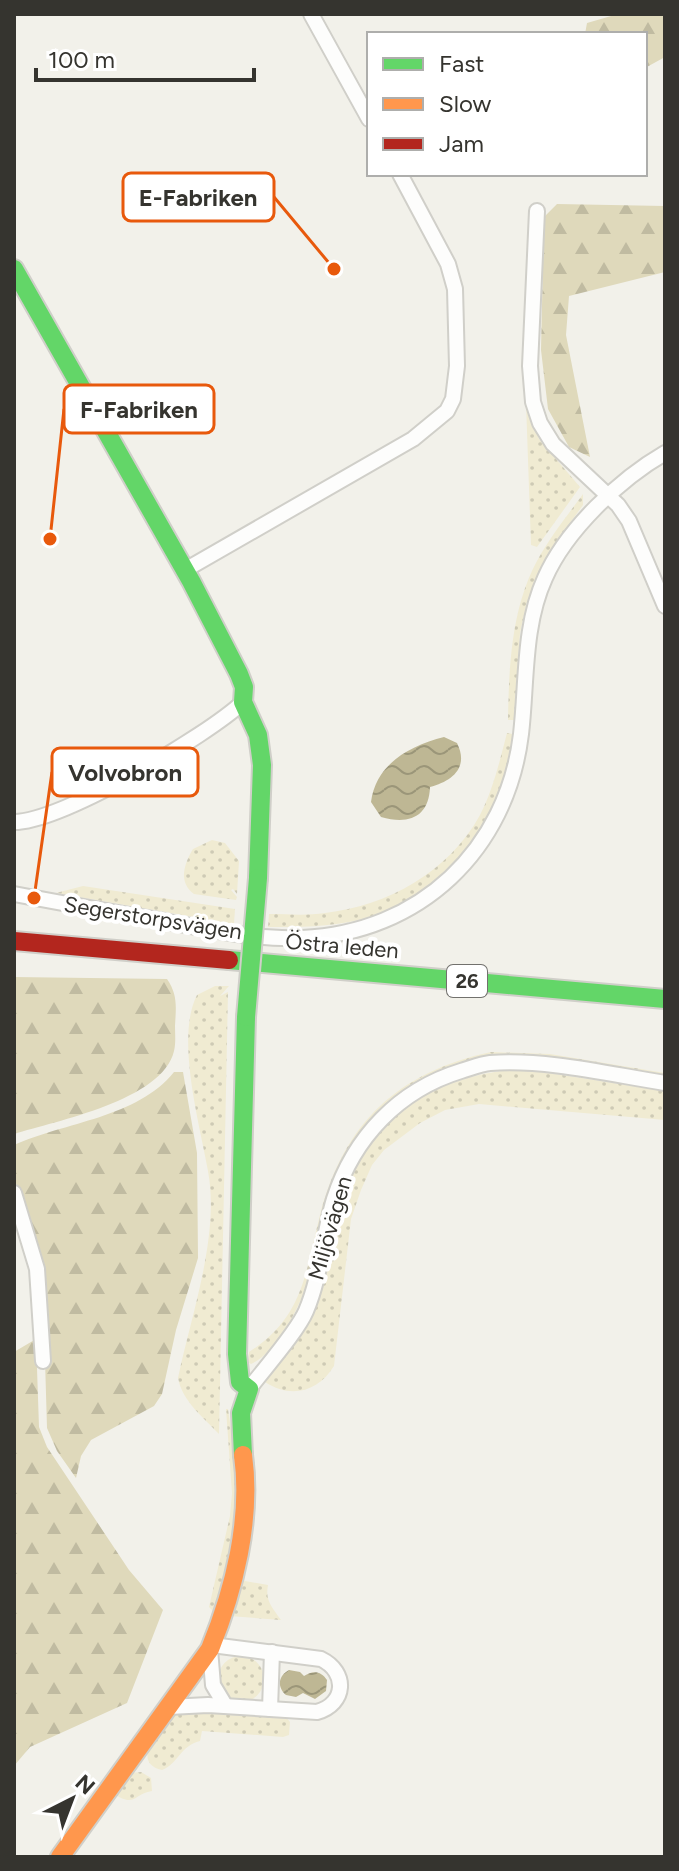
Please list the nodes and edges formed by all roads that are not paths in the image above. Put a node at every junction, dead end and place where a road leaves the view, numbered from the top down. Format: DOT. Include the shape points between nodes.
graph roads {
  1 [pos="311,14"];
  2 [pos="367,115"];
  3 [pos="401,176"];
  4 [pos="537,211"];
  5 [pos="14,269"];
  6 [pos="665,453"];
  7 [pos="608,497"];
  8 [pos="185,570"];
  9 [pos="665,606"];
  10 [pos="243,702"];
  11 [pos="14,822"];
  12 [pos="14,894"];
  13 [pos="14,941"];
  14 [pos="665,999"];
  15 [pos="665,1083"];
  16 [pos="14,1193"];
  17 [pos="43,1361"];
  18 [pos="249,1389"];
  19 [pos="211,1647"];
  20 [pos="272,1652"];
  21 [pos="225,1705"];
  22 [pos="169,1707"];
  23 [pos="270,1709"];
  24 [pos="60,1857"];
  1 -- 2 [label="street"];
  3 -- 8 [label="street" via="448,264 455,289 457,366 447,411 413,439"];
  4 -- 7 [label="street" via="533,402 553,444"];
  5 -- 8 [label="main road"];
  6 -- 7 [label="street, Segerstorpsvägen"];
  7 -- 9 [label="street" via="629,521"];
  7 -- 12 [label="street, Segerstorpsvägen" via="574,532 544,579 529,633 512,781 474,855 444,885 396,915 353,931 304,938 219,930"];
  8 -- 10 [label="main road" via="239,674"];
  10 -- 11 [label="street" via="226,719 58,813"];
  10 -- 18 [label="main road, bridge" via="258,735 262,765 246,1017 237,1354 240,1382"];
  13 -- 14 [label="main road, Östra leden / 26"];
  15 -- 18 [label="street, Miljövägen" via="533,1063 487,1063 411,1093 385,1114 347,1167 306,1312"];
  16 -- 17 [label="street" via="37,1269"];
  18 -- 19 [label="main road" via="241,1409 243,1516"];
  19 -- 20 [label="street"];
  19 -- 21 [label="street" via="213,1685"];
  19 -- 22 [label="main road"];
  20 -- 23 [label="street"];
  20 -- 23 [label="street" via="330,1663 341,1680 341,1693 326,1710"];
  21 -- 22 [label="street"];
  21 -- 23 [label="street"];
  22 -- 24 [label="main road"];
}
